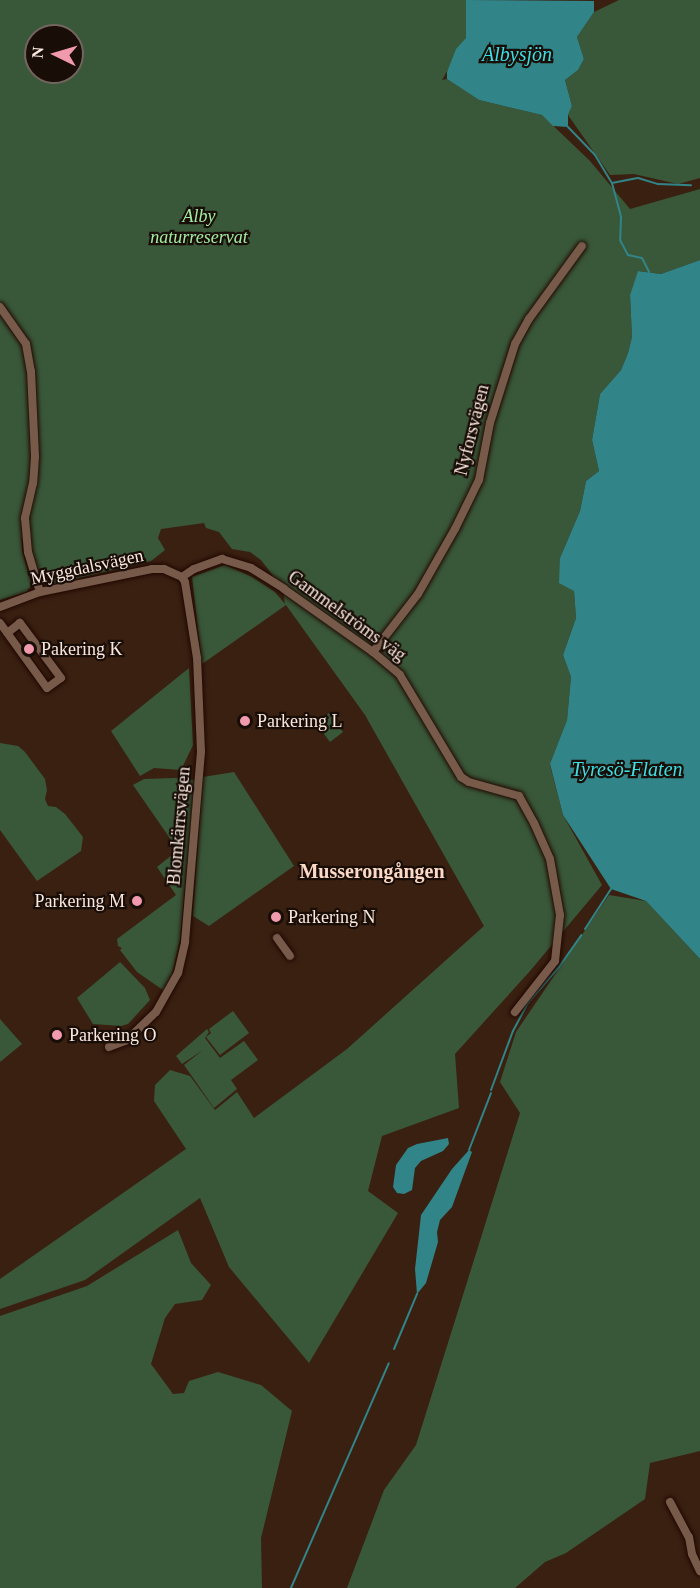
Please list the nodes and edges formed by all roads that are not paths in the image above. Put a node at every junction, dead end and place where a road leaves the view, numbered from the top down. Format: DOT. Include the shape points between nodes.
graph roads {
  1 [pos="582,246"];
  2 [pos="0,307"];
  3 [pos="182,577"];
  4 [pos="40,592"];
  5 [pos="0,607"];
  6 [pos="0,623"];
  7 [pos="7,633"];
  8 [pos="373,652"];
  9 [pos="277,938"];
  10 [pos="290,956"];
  11 [pos="515,1012"];
  12 [pos="109,1047"];
  13 [pos="670,1502"];
  14 [pos="700,1571"];
  1 -- 8 [label="street, Nyforsvägen" via="515,344 490,423 479,480 455,529 418,594"];
  2 -- 4 [label="street" via="26,344 31,371 35,457 25,518 28,552"];
  3 -- 4 [label="street, Myggdalsvägen" via="164,569 152,569"];
  3 -- 8 [label="street, Gammelströms väg" via="222,559 251,568"];
  3 -- 12 [label="street, Blomkärrsvägen" via="197,658 201,745 185,942 178,973 156,1012 127,1040"];
  4 -- 5 [label="street, Myggdalsvägen"];
  6 -- 7 [label="street"];
  7 -- 7 [label="street" via="21,623 60,678 47,688"];
  8 -- 11 [label="street, Gammelströms väg" via="400,675 461,777 519,796 550,859 560,915 555,962"];
  9 -- 10 [label="street"];
  13 -- 14 [label="street" via="689,1537"];
}
